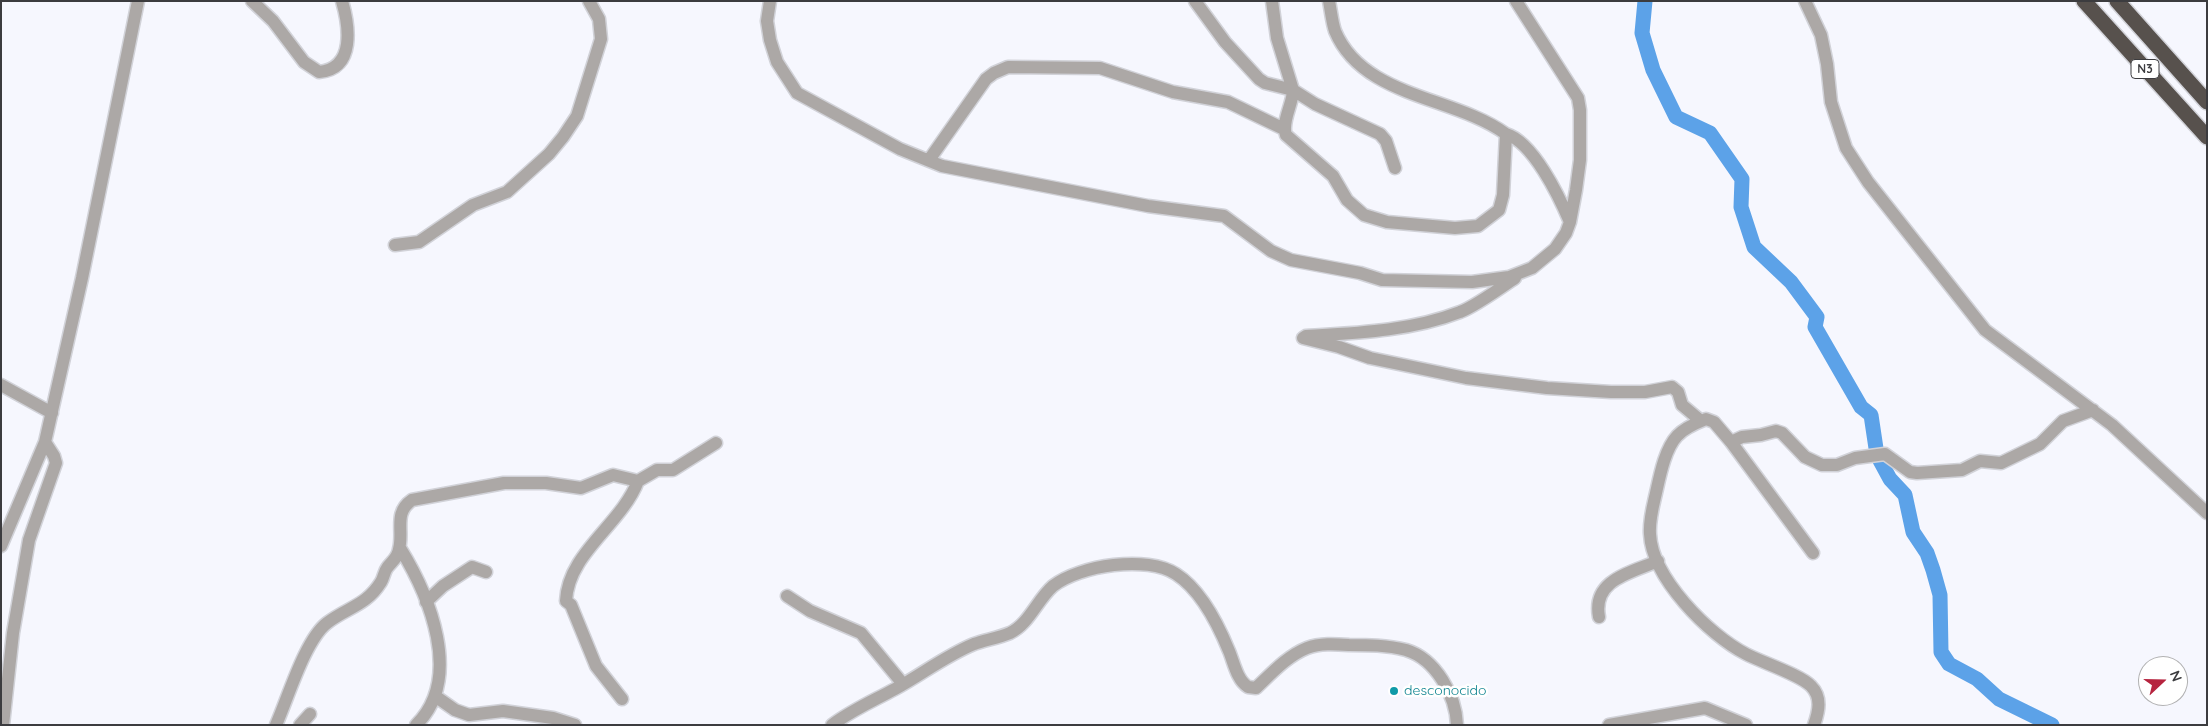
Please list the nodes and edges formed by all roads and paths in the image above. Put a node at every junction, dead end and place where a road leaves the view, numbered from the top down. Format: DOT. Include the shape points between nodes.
graph roads {
  1 [pos="138,1"];
  2 [pos="252,1"];
  3 [pos="342,1"];
  4 [pos="589,1"];
  5 [pos="770,1"];
  6 [pos="1195,1"];
  7 [pos="1272,1"];
  8 [pos="1329,1"];
  9 [pos="1516,1"];
  10 [pos="1804,1"];
  11 [pos="2084,1"];
  12 [pos="2117,1"];
  13 [pos="1293,90"];
  14 [pos="2207,102"];
  15 [pos="1284,129"];
  16 [pos="1506,134"];
  17 [pos="2207,137"];
  18 [pos="929,160"];
  19 [pos="1395,168"];
  20 [pos="1570,222"];
  21 [pos="395,245"];
  22 [pos="1522,274"];
  23 [pos="1,385"];
  24 [pos="2093,410"];
  25 [pos="52,413"];
  26 [pos="1697,417"];
  27 [pos="45,442"];
  28 [pos="1731,442"];
  29 [pos="716,443"];
  30 [pos="638,481"];
  31 [pos="2207,513"];
  32 [pos="1,546"];
  33 [pos="400,548"];
  34 [pos="1813,553"];
  35 [pos="1658,561"];
  36 [pos="486,572"];
  37 [pos="787,596"];
  38 [pos="426,602"];
  39 [pos="1599,617"];
  40 [pos="904,684"];
  41 [pos="436,696"];
  42 [pos="622,699"];
  43 [pos="310,714"];
  44 [pos="419,722"];
  45 [pos="3,725"];
  46 [pos="276,725"];
  47 [pos="300,725"];
  48 [pos="575,725"];
  49 [pos="832,725"];
  50 [pos="1458,725"];
  51 [pos="1609,725"];
  52 [pos="1746,725"];
  53 [pos="1814,725"];
  1 -- 25 [label="street"];
  2 -- 3 [label="street" via="281,30 304,62 320,72 332,70 343,57 348,25"];
  4 -- 21 [label="street" via="599,19 600,39 577,116 563,138 507,192 473,205 419,242"];
  5 -- 18 [label="street" via="767,21 770,40 777,62 797,93 900,149"];
  6 -- 13 [label="street" via="1254,74 1266,83"];
  7 -- 13 [label="street" via="1277,38"];
  8 -- 16 [label="street" via="1335,30 1344,47 1367,70 1394,86 1468,112"];
  9 -- 20 [label="street" via="1578,98 1580,160"];
  10 -- 24 [label="street" via="1820,35 1831,102 1846,148 1868,182 1985,330"];
  11 -- 17 [label="highway, N3"];
  12 -- 14 [label="highway, N3"];
  13 -- 15 [label="street"];
  13 -- 19 [label="street" via="1315,104 1380,134 1386,141"];
  15 -- 16 [label="street" via="1294,144 1333,176 1347,200 1364,215 1387,222 1455,228 1478,226 1499,210 1504,187"];
  15 -- 18 [label="street" via="1228,102 1173,92 1100,68 1008,67 986,79"];
  16 -- 20 [label="street" via="1520,141 1547,175"];
  18 -- 22 [label="street" via="942,166 1148,206 1224,216 1271,251 1291,260 1382,280 1472,282"];
  20 -- 22 [label="street" via="1555,249"];
  22 -- 26 [label="street" via="1459,313 1402,329 1302,338 1375,360 1466,378 1611,392 1645,392 1672,387 1678,392 1682,405"];
  23 -- 25 [label="street"];
  24 -- 28 [label="street" via="2063,421 2040,444 2001,463 1980,461 1962,470 1910,472 1885,454 1855,458 1837,465 1822,465 1806,457 1785,435 1776,431"];
  24 -- 31 [label="street"];
  25 -- 27 [label="street"];
  26 -- 28 [label="street" via="1714,422"];
  26 -- 35 [label="street" via="1676,437 1659,479 1650,534"];
  27 -- 32 [label="street"];
  27 -- 45 [label="street" via="56,463 29,540 13,633"];
  28 -- 34 [label="street"];
  29 -- 30 [label="street" via="673,470 657,470"];
  30 -- 33 [label="street" via="613,475 581,488 504,482 460,493 420,497 407,504 400,516"];
  30 -- 42 [label="street" via="616,520 593,543 576,567 566,601 571,605 596,666"];
  33 -- 38 [label="street" via="414,570"];
  33 -- 46 [label="street" via="371,597 327,623 316,636"];
  35 -- 39 [label="street" via="1606,586 1597,604"];
  35 -- 53 [label="street" via="1673,588 1711,630 1744,654 1809,683 1819,704"];
  36 -- 38 [label="street" via="472,567"];
  37 -- 40 [label="street" via="810,611 861,632"];
  38 -- 41 [label="street" via="441,665"];
  40 -- 49 [label="street" via="848,713"];
  40 -- 50 [label="street" via="956,653 1015,630 1063,580 1096,569 1140,563 1163,567 1186,582 1214,620 1241,680 1248,688 1256,688 1296,653 1320,644 1374,645 1407,650 1430,666 1445,682 1452,696"];
  41 -- 44 [label="street"];
  41 -- 48 [label="street" via="455,710 469,715 503,711 553,718"];
  43 -- 47 [label="street"];
  51 -- 52 [label="street" via="1705,708"];
}
